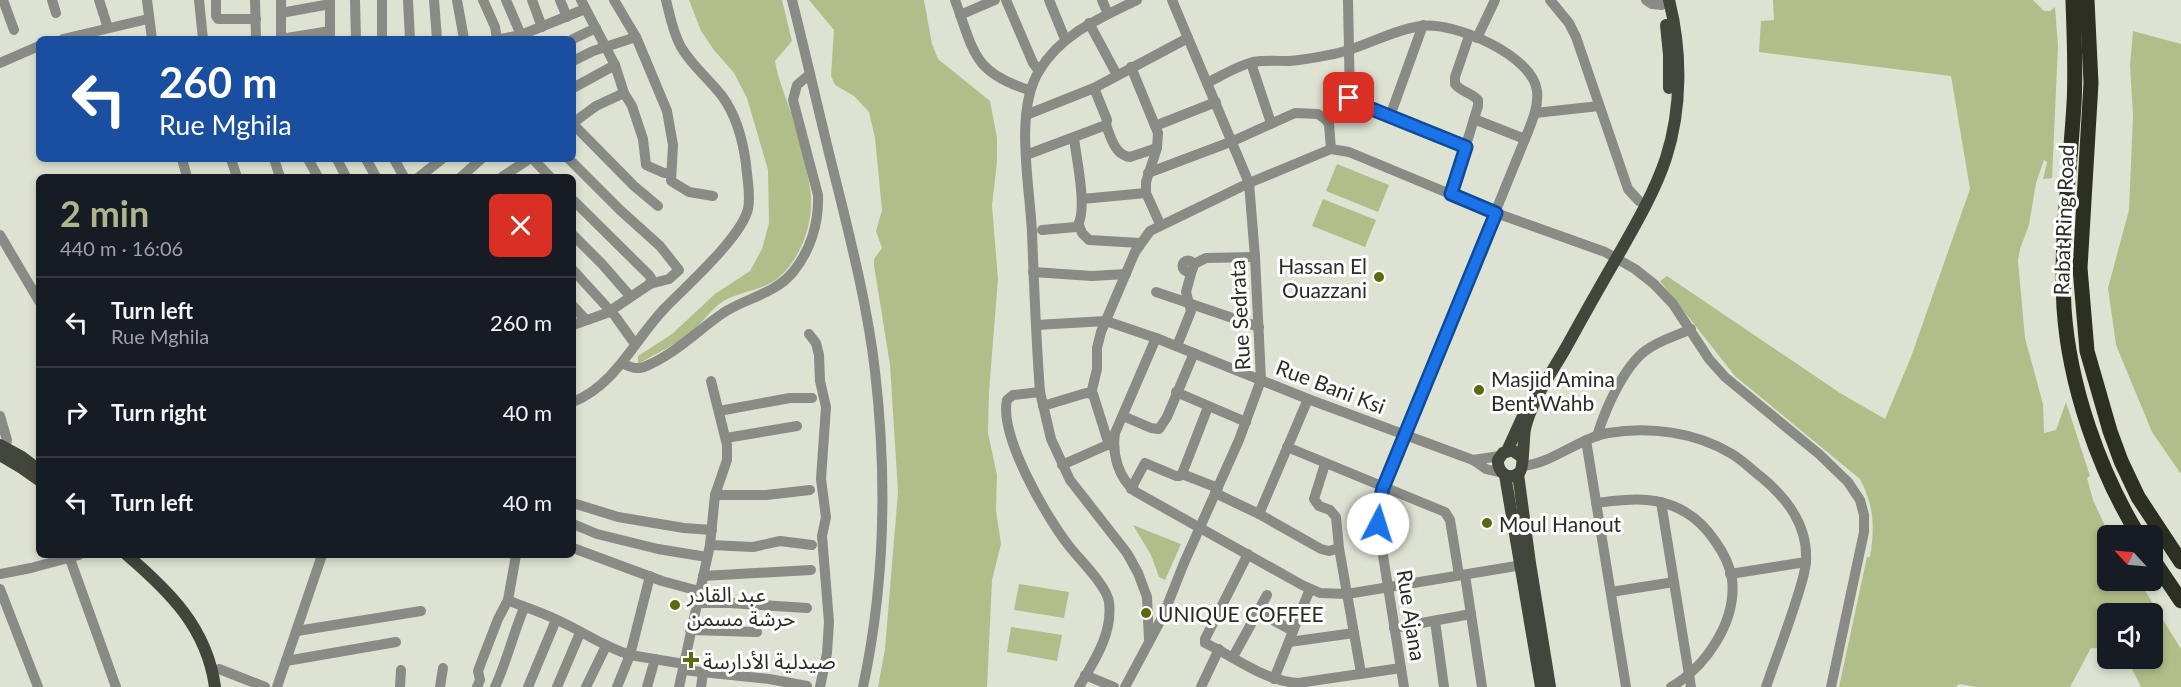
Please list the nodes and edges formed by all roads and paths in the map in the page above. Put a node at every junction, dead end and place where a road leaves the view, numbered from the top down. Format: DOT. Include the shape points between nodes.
graph roads {
  1 [pos="3,0"];
  2 [pos="52,0"];
  3 [pos="99,0"];
  4 [pos="147,0"];
  5 [pos="199,0"];
  6 [pos="216,0"];
  7 [pos="255,0"];
  8 [pos="281,0"];
  9 [pos="355,0"];
  10 [pos="382,0"];
  11 [pos="408,0"];
  12 [pos="434,0"];
  13 [pos="457,0"];
  14 [pos="483,0"];
  15 [pos="506,0"];
  16 [pos="532,0"];
  17 [pos="560,0"];
  18 [pos="614,0"];
  19 [pos="666,0"];
  20 [pos="792,0"];
  21 [pos="955,0"];
  22 [pos="995,0"];
  23 [pos="1006,0"];
  24 [pos="1049,0"];
  25 [pos="1102,0"];
  26 [pos="1137,0"];
  27 [pos="1172,0"];
  28 [pos="1348,0"];
  29 [pos="1495,0"];
  30 [pos="1646,0"];
  31 [pos="2073,0"];
  32 [pos="2087,0"];
  33 [pos="1552,1"];
  34 [pos="330,2"];
  35 [pos="1664,2"];
  36 [pos="583,4"];
  37 [pos="57,13"];
  38 [pos="281,13"];
  39 [pos="1108,14"];
  40 [pos="960,15"];
  41 [pos="567,17"];
  42 [pos="148,19"];
  43 [pos="256,19"];
  44 [pos="1089,23"];
  45 [pos="1423,25"];
  46 [pos="542,27"];
  47 [pos="108,28"];
  48 [pos="596,28"];
  49 [pos="14,30"];
  50 [pos="330,35"];
  51 [pos="521,35"];
  52 [pos="75,36"];
  53 [pos="151,36"];
  54 [pos="203,36"];
  55 [pos="256,36"];
  56 [pos="281,36"];
  57 [pos="356,36"];
  58 [pos="382,36"];
  59 [pos="410,36"];
  60 [pos="437,36"];
  61 [pos="463,36"];
  62 [pos="498,36"];
  63 [pos="516,36"];
  64 [pos="636,37"];
  65 [pos="1473,37"];
  66 [pos="576,38"];
  67 [pos="1188,38"];
  68 [pos="1065,39"];
  69 [pos="36,47"];
  70 [pos="606,47"];
  71 [pos="1350,51"];
  72 [pos="576,60"];
  73 [pos="0,63"];
  74 [pos="1251,63"];
  75 [pos="615,65"];
  76 [pos="1131,67"];
  77 [pos="1039,71"];
  78 [pos="810,74"];
  79 [pos="1117,75"];
  80 [pos="1207,83"];
  81 [pos="576,86"];
  82 [pos="1094,88"];
  83 [pos="1029,90"];
  84 [pos="624,93"];
  85 [pos="1216,102"];
  86 [pos="1599,106"];
  87 [pos="1535,113"];
  88 [pos="1026,115"];
  89 [pos="1390,116"];
  90 [pos="1474,119"];
  91 [pos="576,121"];
  92 [pos="1271,123"];
  93 [pos="1106,125"];
  94 [pos="576,126"];
  95 [pos="1155,126"];
  96 [pos="1074,138"];
  97 [pos="1525,139"];
  98 [pos="1233,141"];
  99 [pos="1466,147"];
  100 [pos="1157,148"];
  101 [pos="1331,149"];
  102 [pos="1026,155"];
  103 [pos="438,162"];
  104 [pos="478,162"];
  105 [pos="526,162"];
  106 [pos="534,162"];
  107 [pos="572,162"];
  108 [pos="671,173"];
  109 [pos="1148,173"];
  110 [pos="422,174"];
  111 [pos="464,174"];
  112 [pos="508,174"];
  113 [pos="547,174"];
  114 [pos="1249,183"];
  115 [pos="1146,193"];
  116 [pos="1451,194"];
  117 [pos="713,196"];
  118 [pos="1082,199"];
  119 [pos="1640,201"];
  120 [pos="576,203"];
  121 [pos="658,206"];
  122 [pos="1496,213"];
  123 [pos="1160,224"];
  124 [pos="1079,225"];
  125 [pos="1042,230"];
  126 [pos="0,234"];
  127 [pos="576,238"];
  128 [pos="1140,243"];
  129 [pos="1255,256"];
  130 [pos="1613,256"];
  131 [pos="1033,272"];
  132 [pos="576,273"];
  133 [pos="1126,274"];
  134 [pos="650,284"];
  135 [pos="1156,292"];
  136 [pos="630,296"];
  137 [pos="36,297"];
  138 [pos="1189,303"];
  139 [pos="576,309"];
  140 [pos="610,310"];
  141 [pos="586,320"];
  142 [pos="1106,321"];
  143 [pos="576,324"];
  144 [pos="1036,325"];
  145 [pos="1259,327"];
  146 [pos="1691,329"];
  147 [pos="809,334"];
  148 [pos="1156,338"];
  149 [pos="635,344"];
  150 [pos="1177,346"];
  151 [pos="1194,353"];
  152 [pos="622,363"];
  153 [pos="1261,380"];
  154 [pos="711,381"];
  155 [pos="1040,392"];
  156 [pos="1176,392"];
  157 [pos="1091,394"];
  158 [pos="812,398"];
  159 [pos="1308,399"];
  160 [pos="576,400"];
  161 [pos="1043,406"];
  162 [pos="1208,407"];
  163 [pos="719,411"];
  164 [pos="0,416"];
  165 [pos="1123,416"];
  166 [pos="1246,422"];
  167 [pos="796,426"];
  168 [pos="1404,435"];
  169 [pos="1598,436"];
  170 [pos="726,438"];
  171 [pos="1586,440"];
  172 [pos="1111,444"];
  173 [pos="1287,447"];
  174 [pos="2,451"];
  175 [pos="1504,453"];
  176 [pos="1473,460"];
  177 [pos="1325,464"];
  178 [pos="1062,465"];
  179 [pos="36,468"];
  180 [pos="1518,468"];
  181 [pos="1182,474"];
  182 [pos="36,478"];
  183 [pos="1383,488"];
  184 [pos="1131,489"];
  185 [pos="810,490"];
  186 [pos="1216,490"];
  187 [pos="716,495"];
  188 [pos="1661,502"];
  189 [pos="1596,503"];
  190 [pos="576,504"];
  191 [pos="1259,514"];
  192 [pos="576,525"];
  193 [pos="2133,525"];
  194 [pos="1199,528"];
  195 [pos="712,530"];
  196 [pos="710,545"];
  197 [pos="812,545"];
  198 [pos="1340,548"];
  199 [pos="576,549"];
  200 [pos="1248,554"];
  201 [pos="707,557"];
  202 [pos="70,558"];
  203 [pos="74,558"];
  204 [pos="131,558"];
  205 [pos="140,558"];
  206 [pos="321,558"];
  207 [pos="515,558"];
  208 [pos="1806,562"];
  209 [pos="2181,562"];
  210 [pos="1526,564"];
  211 [pos="811,570"];
  212 [pos="0,574"];
  213 [pos="1730,574"];
  214 [pos="2163,574"];
  215 [pos="1462,575"];
  216 [pos="650,576"];
  217 [pos="703,576"];
  218 [pos="1674,582"];
  219 [pos="1388,587"];
  220 [pos="0,589"];
  221 [pos="1310,589"];
  222 [pos="699,591"];
  223 [pos="1611,592"];
  224 [pos="1347,594"];
  225 [pos="1267,595"];
  226 [pos="508,600"];
  227 [pos="2181,601"];
  228 [pos="696,603"];
  229 [pos="524,608"];
  230 [pos="807,608"];
  231 [pos="421,611"];
  232 [pos="1258,612"];
  233 [pos="1471,614"];
  234 [pos="556,620"];
  235 [pos="1435,621"];
  236 [pos="1394,628"];
  237 [pos="690,630"];
  238 [pos="297,631"];
  239 [pos="757,632"];
  240 [pos="580,633"];
  241 [pos="1354,633"];
  242 [pos="1291,637"];
  243 [pos="396,642"];
  244 [pos="1149,642"];
  245 [pos="606,646"];
  246 [pos="1219,650"];
  247 [pos="211,655"];
  248 [pos="630,655"];
  249 [pos="1233,657"];
  250 [pos="655,659"];
  251 [pos="286,661"];
  252 [pos="683,667"];
  253 [pos="443,668"];
  254 [pos="1401,668"];
  255 [pos="219,669"];
  256 [pos="401,670"];
  257 [pos="703,673"];
  258 [pos="1361,673"];
  259 [pos="1689,674"];
  260 [pos="1085,675"];
  261 [pos="1274,679"];
  262 [pos="1341,681"];
  263 [pos="1306,684"];
  264 [pos="807,686"];
  265 [pos="38,687"];
  266 [pos="116,687"];
  267 [pos="215,687"];
  268 [pos="223,687"];
  269 [pos="265,687"];
  270 [pos="278,687"];
  271 [pos="400,687"];
  272 [pos="440,687"];
  273 [pos="477,687"];
  274 [pos="495,687"];
  275 [pos="528,687"];
  276 [pos="557,687"];
  277 [pos="586,687"];
  278 [pos="617,687"];
  279 [pos="647,687"];
  280 [pos="680,687"];
  281 [pos="701,687"];
  282 [pos="820,687"];
  283 [pos="863,687"];
  284 [pos="1078,687"];
  285 [pos="1114,687"];
  286 [pos="1125,687"];
  287 [pos="1201,687"];
  288 [pos="1404,687"];
  289 [pos="1444,687"];
  290 [pos="1482,687"];
  291 [pos="1541,687"];
  292 [pos="1550,687"];
  293 [pos="1626,687"];
  294 [pos="1671,687"];
  295 [pos="1691,687"];
  296 [pos="1766,687"];
  297 [pos="1831,687"];
  1 -- 49 [label="street"];
  2 -- 37 [label="street"];
  3 -- 47 [label="street"];
  4 -- 42 [label="street"];
  5 -- 54 [label="street"];
  6 -- 43 [label="street" via="218,19"];
  7 -- 43 [label="street"];
  8 -- 38 [label="street"];
  9 -- 57 [label="street"];
  10 -- 58 [label="street"];
  11 -- 59 [label="street"];
  12 -- 60 [label="street"];
  13 -- 61 [label="street"];
  14 -- 62 [label="street"];
  15 -- 51 [label="street"];
  16 -- 46 [label="street"];
  17 -- 41 [label="street"];
  18 -- 64 [label="street"];
  19 -- 149 [label="street" via="681,48 722,96 736,123 744,149 748,208 732,238"];
  20 -- 78 [label="street"];
  21 -- 40 [label="street"];
  22 -- 40 [label="street"];
  23 -- 77 [label="street"];
  24 -- 68 [label="street"];
  25 -- 39 [label="street"];
  26 -- 39 [label="street"];
  27 -- 67 [label="street, Rue Sedrata"];
  28 -- 71 [label="street"];
  29 -- 65 [label="street"];
  30 -- 35 [label="street" via="1652,4"];
  31 -- 193 [label="highway, Rabat Ring Road" via="2074,103 2063,267 2065,311 2077,384 2093,435 2104,468"];
  32 -- 209 [label="highway, Rabat Ring Road" via="2091,83 2080,268 2087,351 2121,461 2138,497"];
  33 -- 86 [label="street" via="1573,30"];
  34 -- 38 [label="street"];
  34 -- 50 [label="street"];
  35 -- 119 [label="main road" via="1669,94 1661,148"];
  35 -- 130 [label="main road" via="1677,42 1671,140 1656,183"];
  36 -- 41 [label="street"];
  36 -- 48 [label="street"];
  38 -- 56 [label="street"];
  39 -- 44 [label="street"];
  40 -- 83 [label="street" via="984,68 1007,83"];
  41 -- 46 [label="street"];
  42 -- 47 [label="street"];
  42 -- 53 [label="street"];
  43 -- 55 [label="street"];
  44 -- 68 [label="street"];
  44 -- 79 [label="street"];
  45 -- 65 [label="street" via="1446,27"];
  45 -- 71 [label="street"];
  45 -- 89 [label="street"];
  46 -- 51 [label="street"];
  47 -- 52 [label="street"];
  48 -- 66 [label="street"];
  48 -- 70 [label="street"];
  51 -- 63 [label="street"];
  64 -- 70 [label="street"];
  64 -- 108 [label="street" via="671,126"];
  65 -- 87 [label="street" via="1508,52 1531,74 1537,90"];
  65 -- 90 [label="street" via="1455,84 1478,100"];
  67 -- 76 [label="street"];
  67 -- 80 [label="street, Rue Sedrata"];
  68 -- 77 [label="street"];
  69 -- 73 [label="street"];
  70 -- 72 [label="street"];
  70 -- 75 [label="street"];
  71 -- 74 [label="street" via="1306,60"];
  71 -- 89 [label="street" via="1349,98"];
  74 -- 80 [label="street"];
  74 -- 92 [label="street"];
  75 -- 81 [label="street"];
  75 -- 84 [label="street"];
  76 -- 79 [label="street"];
  76 -- 95 [label="street"];
  77 -- 83 [label="street"];
  78 -- 152 [label="street" via="797,85 793,100 818,205 813,234 798,266 774,289 720,315 643,368"];
  78 -- 283 [label="street" via="858,273 878,406 882,477 879,572"];
  79 -- 82 [label="street"];
  80 -- 85 [label="street, Rue Sedrata"];
  82 -- 88 [label="street"];
  82 -- 93 [label="street"];
  83 -- 88 [label="street"];
  84 -- 91 [label="street"];
  84 -- 108 [label="street" via="643,139 646,165"];
  85 -- 95 [label="street"];
  85 -- 98 [label="street, Rue Sedrata"];
  86 -- 87 [label="street"];
  86 -- 119 [label="street" via="1628,189"];
  87 -- 97 [label="street, Rue Ajana"];
  88 -- 102 [label="street"];
  89 -- 99 [label="street"];
  90 -- 97 [label="street"];
  90 -- 99 [label="street"];
  92 -- 98 [label="street"];
  92 -- 101 [label="street" via="1295,113 1318,114 1329,124"];
  93 -- 96 [label="street"];
  93 -- 100 [label="street" via="1117,150 1125,157"];
  94 -- 121 [label="street"];
  95 -- 100 [label="street"];
  96 -- 102 [label="street"];
  96 -- 118 [label="street"];
  97 -- 122 [label="street, Rue Ajana"];
  98 -- 109 [label="street"];
  98 -- 114 [label="street, Rue Sedrata"];
  99 -- 116 [label="street"];
  100 -- 109 [label="street"];
  101 -- 114 [label="street"];
  101 -- 116 [label="street" via="1349,152"];
  102 -- 131 [label="street"];
  103 -- 110 [label="street"];
  104 -- 111 [label="street"];
  105 -- 112 [label="street"];
  106 -- 113 [label="street"];
  107 -- 134 [label="street" via="679,268 669,279"];
  108 -- 117 [label="street" via="670,180 675,186"];
  109 -- 115 [label="street"];
  114 -- 123 [label="street"];
  114 -- 129 [label="street, Rue Sedrata"];
  115 -- 118 [label="street"];
  115 -- 123 [label="street"];
  116 -- 122 [label="street"];
  118 -- 124 [label="street"];
  119 -- 130 [label="main road"];
  120 -- 134 [label="street" via="649,275"];
  122 -- 130 [label="street"];
  122 -- 168 [label="street, Rue Ajana"];
  123 -- 128 [label="street"];
  124 -- 125 [label="street"];
  124 -- 128 [label="street" via="1089,240"];
  126 -- 137 [label="street"];
  127 -- 136 [label="street"];
  128 -- 133 [label="street"];
  129 -- 138 [label="street" via="1206,258 1193,267 1186,292"];
  129 -- 145 [label="street, Rue Sedrata"];
  130 -- 146 [label="street" via="1654,284"];
  130 -- 175 [label="main road" via="1538,385"];
  130 -- 180 [label="main road" via="1532,411"];
  131 -- 133 [label="street"];
  131 -- 144 [label="street"];
  132 -- 140 [label="street"];
  133 -- 142 [label="street"];
  134 -- 136 [label="street"];
  135 -- 138 [label="street"];
  136 -- 140 [label="street"];
  138 -- 145 [label="street"];
  138 -- 150 [label="street" via="1190,314"];
  139 -- 141 [label="street"];
  140 -- 141 [label="street"];
  140 -- 149 [label="street"];
  141 -- 143 [label="street"];
  142 -- 144 [label="street, Rue Bani Ksi"];
  142 -- 148 [label="street, Rue Bani Ksi"];
  142 -- 157 [label="street" via="1098,340"];
  144 -- 155 [label="street"];
  145 -- 153 [label="street, Rue Sedrata"];
  146 -- 169 [label="street" via="1651,347 1634,363 1609,405"];
  146 -- 297 [label="street" via="1725,377 1820,454 1860,500 1864,532"];
  147 -- 282 [label="street" via="819,355 826,407 820,479 826,517 822,536 829,622"];
  148 -- 150 [label="street, Rue Bani Ksi"];
  148 -- 165 [label="street"];
  149 -- 152 [label="street"];
  150 -- 151 [label="street, Rue Bani Ksi"];
  151 -- 153 [label="street, Rue Bani Ksi"];
  151 -- 156 [label="street"];
  152 -- 160 [label="street" via="597,389"];
  153 -- 159 [label="street, Rue Bani Ksi"];
  153 -- 166 [label="street, Rue Sedrata"];
  154 -- 163 [label="street"];
  155 -- 161 [label="street"];
  155 -- 260 [label="street" via="1013,395 1006,404 1019,456 1041,506 1109,599 1108,630"];
  156 -- 162 [label="street"];
  156 -- 165 [label="street" via="1159,429"];
  157 -- 161 [label="street"];
  157 -- 172 [label="street"];
  158 -- 163 [label="street" via="790,398"];
  159 -- 168 [label="street, Rue Bani Ksi"];
  159 -- 173 [label="street"];
  161 -- 178 [label="street"];
  162 -- 166 [label="street"];
  162 -- 181 [label="street"];
  163 -- 170 [label="street"];
  164 -- 174 [label="street" via="7,440"];
  165 -- 172 [label="street"];
  166 -- 186 [label="street, Rue Sedrata"];
  167 -- 170 [label="street"];
  168 -- 176 [label="street, Rue Bani Ksi"];
  168 -- 183 [label="street, Rue Ajana"];
  169 -- 171 [label="street"];
  169 -- 208 [label="street" via="1639,430 1664,432 1700,440 1732,454 1777,491 1792,510 1805,540"];
  170 -- 187 [label="street" via="727,460"];
  171 -- 180 [label="street"];
  171 -- 189 [label="street"];
  172 -- 178 [label="street"];
  172 -- 184 [label="street" via="1121,476"];
  173 -- 177 [label="street"];
  173 -- 191 [label="street"];
  174 -- 179 [label="main road"];
  174 -- 182 [label="main road"];
  175 -- 176 [label="street, Rue Bani Ksi"];
  175 -- 180 [label="main road" via="1516,451"];
  175 -- 180 [label="main road" via="1498,465"];
  176 -- 180 [label="street, Rue Bani Ksi" via="1486,468"];
  177 -- 183 [label="street"];
  177 -- 198 [label="street" via="1314,498 1336,518"];
  178 -- 244 [label="street" via="1138,573 1147,597"];
  180 -- 210 [label="main road"];
  181 -- 184 [label="street" via="1176,476 1145,463"];
  181 -- 186 [label="street"];
  183 -- 215 [label="street" via="1448,515"];
  183 -- 219 [label="street, Rue Ajana" via="1378,524"];
  184 -- 194 [label="street"];
  185 -- 187 [label="street"];
  186 -- 191 [label="street"];
  186 -- 194 [label="street, Rue Sedrata"];
  187 -- 195 [label="street"];
  188 -- 189 [label="street"];
  188 -- 213 [label="street" via="1689,515 1705,528 1719,547"];
  188 -- 218 [label="street"];
  189 -- 223 [label="street"];
  190 -- 195 [label="street" via="618,517"];
  191 -- 198 [label="street" via="1321,549"];
  192 -- 201 [label="street" via="658,549"];
  194 -- 200 [label="street"];
  194 -- 244 [label="street, Rue Sedrata"];
  195 -- 196 [label="street"];
  196 -- 197 [label="street" via="753,547 780,541"];
  196 -- 201 [label="street"];
  198 -- 224 [label="street"];
  199 -- 216 [label="street"];
  200 -- 221 [label="street"];
  200 -- 246 [label="street" via="1204,640"];
  201 -- 217 [label="street"];
  202 -- 212 [label="street"];
  203 -- 266 [label="street"];
  204 -- 247 [label="main road" via="178,604"];
  205 -- 247 [label="main road" via="182,597 198,619"];
  206 -- 238 [label="street"];
  207 -- 226 [label="street"];
  208 -- 213 [label="street"];
  208 -- 296 [label="street"];
  210 -- 215 [label="street"];
  210 -- 291 [label="main road"];
  210 -- 292 [label="main road"];
  211 -- 217 [label="street"];
  213 -- 259 [label="street" via="1731,597 1722,630"];
  214 -- 227 [label="highway"];
  215 -- 219 [label="street"];
  215 -- 233 [label="street"];
  216 -- 222 [label="street"];
  216 -- 248 [label="street"];
  217 -- 222 [label="street"];
  218 -- 223 [label="street"];
  218 -- 259 [label="street"];
  219 -- 224 [label="street"];
  219 -- 236 [label="street, Rue Ajana"];
  220 -- 265 [label="street"];
  221 -- 224 [label="street"];
  221 -- 242 [label="street"];
  222 -- 228 [label="street"];
  223 -- 293 [label="street"];
  224 -- 241 [label="street"];
  225 -- 232 [label="street"];
  226 -- 229 [label="street"];
  226 -- 273 [label="street" via="478,671"];
  228 -- 230 [label="street"];
  228 -- 237 [label="street"];
  229 -- 234 [label="street"];
  229 -- 274 [label="street"];
  231 -- 238 [label="street"];
  232 -- 242 [label="street"];
  232 -- 249 [label="street"];
  233 -- 235 [label="street"];
  233 -- 290 [label="street"];
  234 -- 240 [label="street"];
  234 -- 275 [label="street"];
  235 -- 236 [label="street"];
  235 -- 289 [label="street"];
  236 -- 254 [label="street, Rue Ajana"];
  237 -- 239 [label="street"];
  237 -- 252 [label="street"];
  238 -- 251 [label="street"];
  240 -- 245 [label="street"];
  240 -- 276 [label="street"];
  241 -- 242 [label="street"];
  241 -- 258 [label="street"];
  242 -- 261 [label="street"];
  243 -- 251 [label="street"];
  244 -- 286 [label="street, Rue Sedrata"];
  245 -- 248 [label="street"];
  245 -- 277 [label="street"];
  246 -- 249 [label="street"];
  246 -- 287 [label="street"];
  247 -- 255 [label="main road"];
  247 -- 267 [label="main road"];
  248 -- 250 [label="street"];
  248 -- 278 [label="street"];
  249 -- 261 [label="street"];
  250 -- 252 [label="street"];
  250 -- 279 [label="street"];
  251 -- 270 [label="street"];
  252 -- 257 [label="street"];
  252 -- 280 [label="street"];
  253 -- 272 [label="street"];
  254 -- 258 [label="street"];
  254 -- 288 [label="street, Rue Ajana"];
  255 -- 268 [label="main road"];
  255 -- 269 [label="street"];
  256 -- 271 [label="street"];
  257 -- 264 [label="street"];
  257 -- 281 [label="street"];
  258 -- 262 [label="street"];
  259 -- 294 [label="street"];
  259 -- 295 [label="street"];
  260 -- 284 [label="street"];
  260 -- 285 [label="street"];
  261 -- 263 [label="street"];
  262 -- 263 [label="street"];
}
